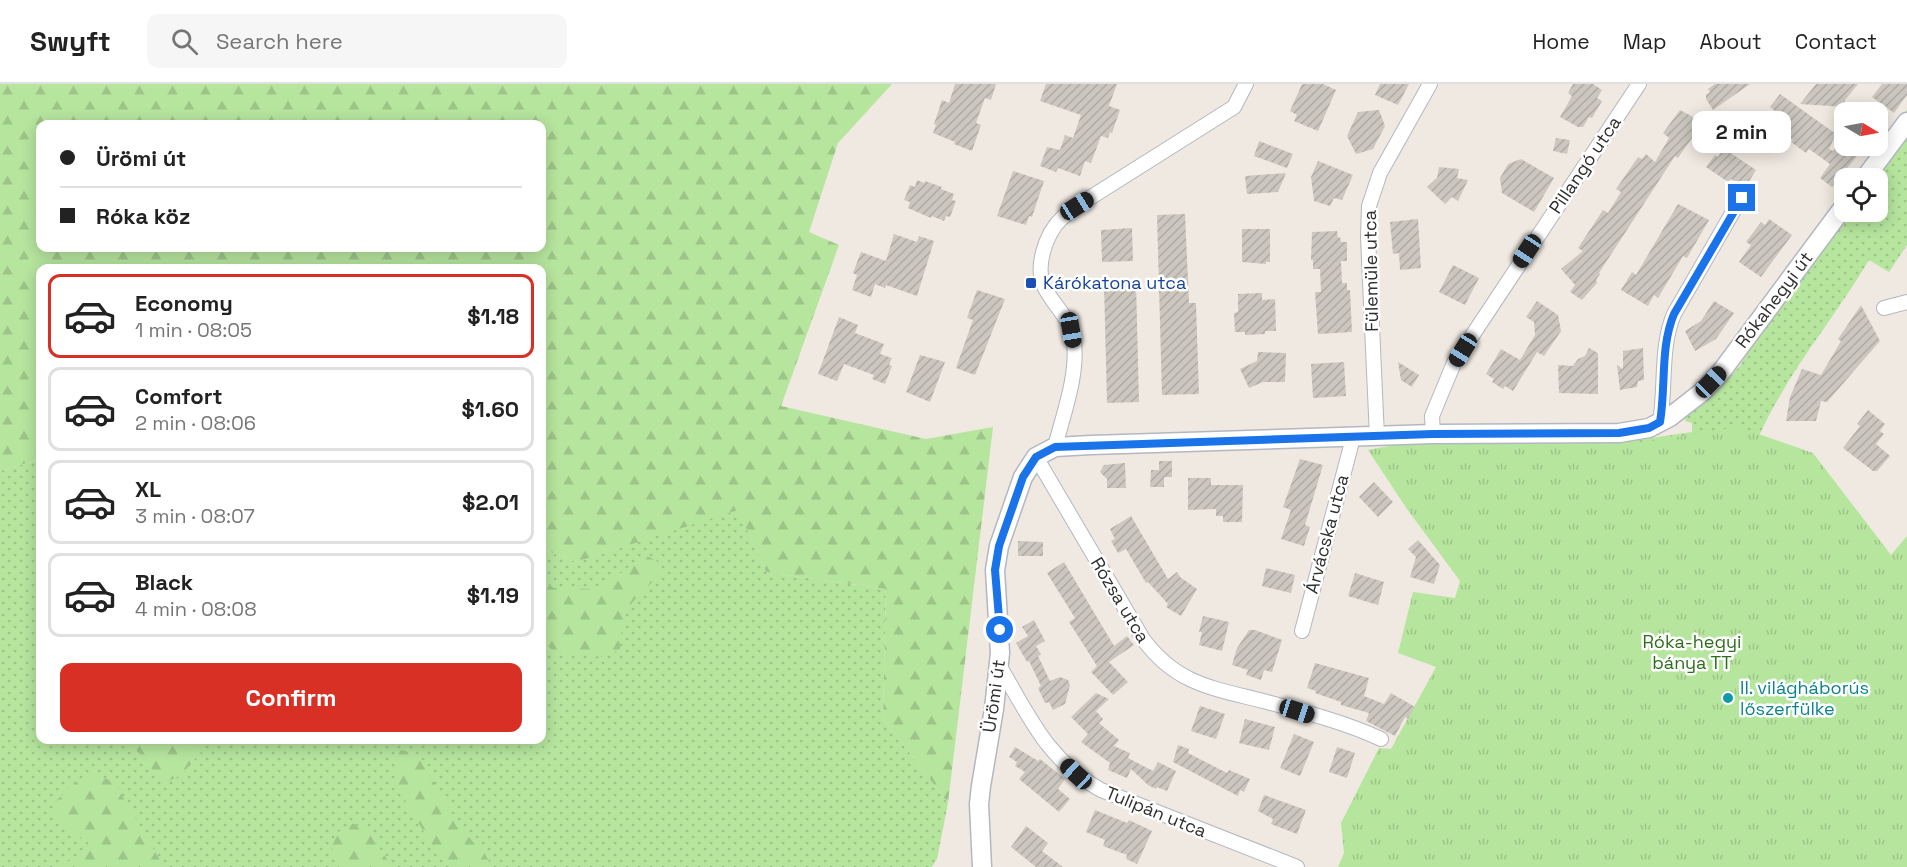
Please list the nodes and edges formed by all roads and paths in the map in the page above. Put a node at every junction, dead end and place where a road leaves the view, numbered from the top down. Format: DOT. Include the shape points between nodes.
graph roads {
  1 [pos="1246,84"];
  2 [pos="1430,84"];
  3 [pos="1638,84"];
  4 [pos="1907,122"];
  5 [pos="1872,168"];
  6 [pos="1742,198"];
  7 [pos="1834,220"];
  8 [pos="1907,302"];
  9 [pos="1884,308"];
  10 [pos="1660,422"];
  11 [pos="1433,434"];
  12 [pos="1377,437"];
  13 [pos="1353,438"];
  14 [pos="1055,447"];
  15 [pos="1036,457"];
  16 [pos="1302,631"];
  17 [pos="999,665"];
  18 [pos="1381,739"];
  19 [pos="982,867"];
  20 [pos="1297,867"];
  1 -- 14 [label="street" via="1234,107 1077,206 1052,231 1042,260 1041,279 1067,319 1074,345"];
  2 -- 12 [label="street, Fülemüle utca" via="1380,173 1369,206"];
  3 -- 11 [label="street, Pillangó utca" via="1454,363 1432,416"];
  4 -- 5 [label="street"];
  6 -- 10 [label="street" via="1668,327"];
  7 -- 10 [label="street, Rókahegyi út" via="1720,372 1695,397"];
  8 -- 9 [label="street"];
  10 -- 11 [label="street, Rókahegyi út" via="1619,433"];
  11 -- 12 [label="street, Rókahegyi út"];
  12 -- 13 [label="street, Rókahegyi út"];
  13 -- 14 [label="street"];
  13 -- 16 [label="street, Árvácska utca"];
  14 -- 15 [label="street"];
  15 -- 17 [label="street, Ürömi út" via="1023,477 996,560"];
  15 -- 18 [label="street, Rózsa utca" via="1143,639 1175,672 1205,686"];
  17 -- 19 [label="street, Ürömi út" via="979,804"];
  17 -- 20 [label="street, Tulipán utca" via="1040,737 1087,783"];
}
